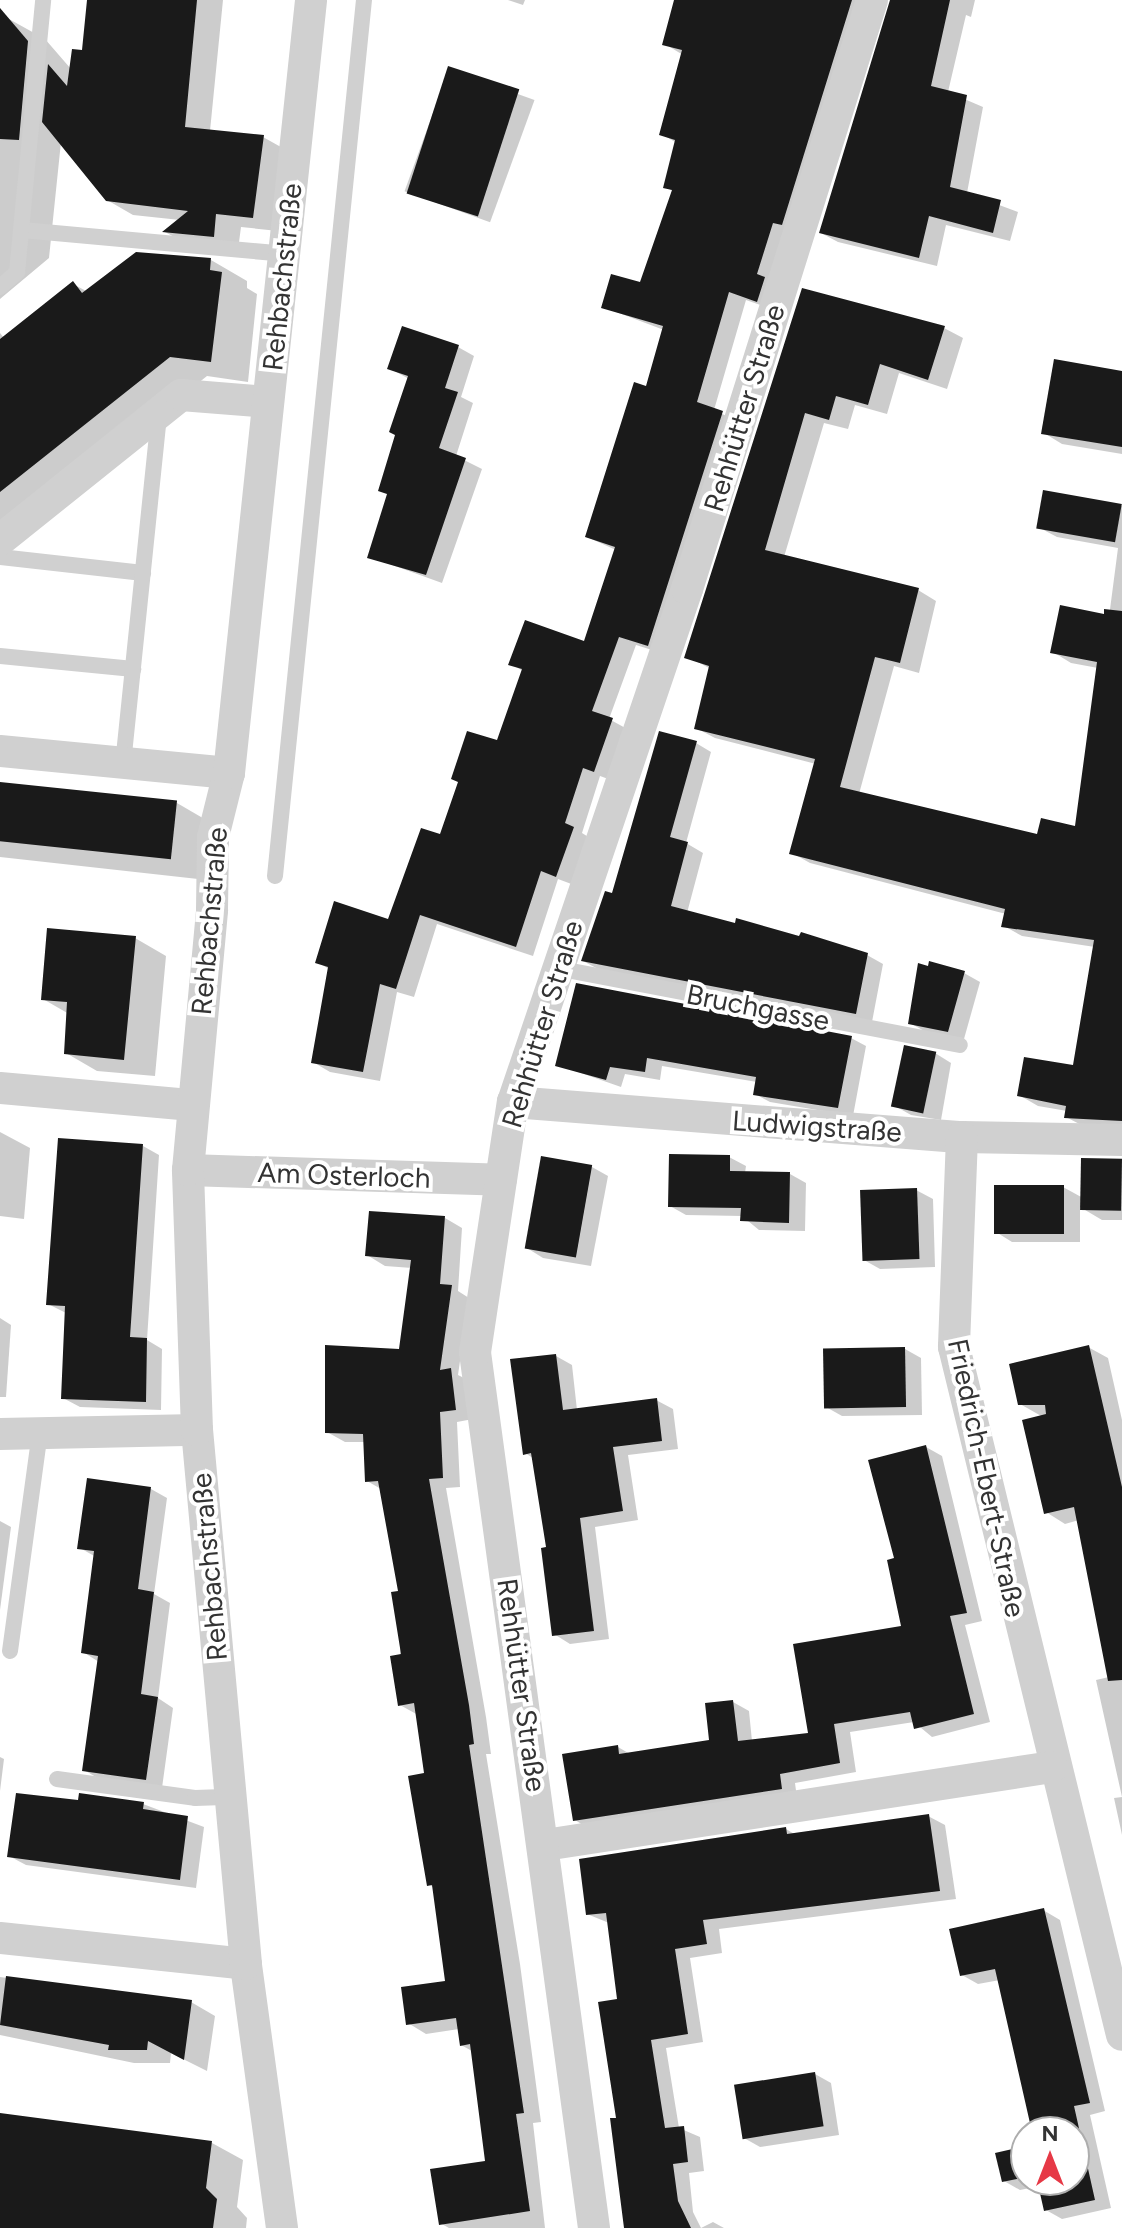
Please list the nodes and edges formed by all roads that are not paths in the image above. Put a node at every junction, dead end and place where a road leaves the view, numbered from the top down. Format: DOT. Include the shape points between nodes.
graph roads {
  1 [pos="43,0"];
  2 [pos="311,0"];
  3 [pos="364,0"];
  4 [pos="872,0"];
  5 [pos="22,230"];
  6 [pos="284,254"];
  7 [pos="0,287"];
  8 [pos="268,402"];
  9 [pos="159,412"];
  10 [pos="0,540"];
  11 [pos="0,557"];
  12 [pos="143,573"];
  13 [pos="0,656"];
  14 [pos="133,669"];
  15 [pos="0,751"];
  16 [pos="123,764"];
  17 [pos="229,773"];
  18 [pos="275,876"];
  19 [pos="556,968"];
  20 [pos="960,1045"];
  21 [pos="0,1088"];
  22 [pos="513,1102"];
  23 [pos="192,1105"];
  24 [pos="962,1137"];
  25 [pos="1122,1140"];
  26 [pos="188,1170"];
  27 [pos="501,1180"];
  28 [pos="197,1430"];
  29 [pos="40,1433"];
  30 [pos="0,1434"];
  31 [pos="10,1651"];
  32 [pos="1052,1767"];
  33 [pos="57,1779"];
  34 [pos="231,1797"];
  35 [pos="545,1845"];
  36 [pos="0,1938"];
  37 [pos="246,1964"];
  38 [pos="1118,2003"];
  39 [pos="1122,2035"];
  40 [pos="282,2228"];
  41 [pos="594,2228"];
  1 -- 5 [label="lane"];
  2 -- 6 [label="street, Rehbachstraße"];
  3 -- 18 [label="lane, Rehbachstraße"];
  4 -- 19 [label="street, Rehhütter Straße" via="687,589"];
  5 -- 6 [label="lane"];
  5 -- 7 [label="lane" via="17,272"];
  6 -- 8 [label="street, Rehbachstraße"];
  8 -- 9 [label="street" via="181,395"];
  8 -- 17 [label="street, Rehbachstraße"];
  9 -- 10 [label="street"];
  9 -- 12 [label="lane"];
  11 -- 12 [label="lane"];
  12 -- 14 [label="lane"];
  13 -- 14 [label="lane"];
  14 -- 16 [label="lane"];
  15 -- 16 [label="street"];
  16 -- 17 [label="street"];
  17 -- 23 [label="street, Rehbachstraße" via="213,837 212,910"];
  19 -- 20 [label="lane, Bruchgasse"];
  19 -- 22 [label="street, Rehhütter Straße"];
  21 -- 23 [label="street"];
  22 -- 24 [label="street, Ludwigstraße"];
  22 -- 27 [label="street, Rehhütter Straße"];
  23 -- 26 [label="street, Rehbachstraße"];
  24 -- 25 [label="street, Ludwigstraße"];
  24 -- 32 [label="street, Friedrich-Ebert-Straße" via="954,1347"];
  26 -- 27 [label="street, Am Osterloch"];
  26 -- 28 [label="street, Rehbachstraße"];
  27 -- 35 [label="street, Rehhütter Straße" via="475,1352"];
  28 -- 29 [label="street"];
  28 -- 34 [label="street, Rehbachstraße"];
  29 -- 30 [label="street"];
  29 -- 31 [label="lane"];
  32 -- 35 [label="street"];
  32 -- 38 [label="street, Friedrich-Ebert-Straße"];
  33 -- 34 [label="lane" via="195,1798"];
  34 -- 37 [label="street, Rehbachstraße"];
  35 -- 41 [label="street, Rehhütter Straße"];
  36 -- 37 [label="street"];
  37 -- 40 [label="street, Rehbachstraße"];
  38 -- 39 [label="street, Friedrich-Ebert-Straße"];
}
